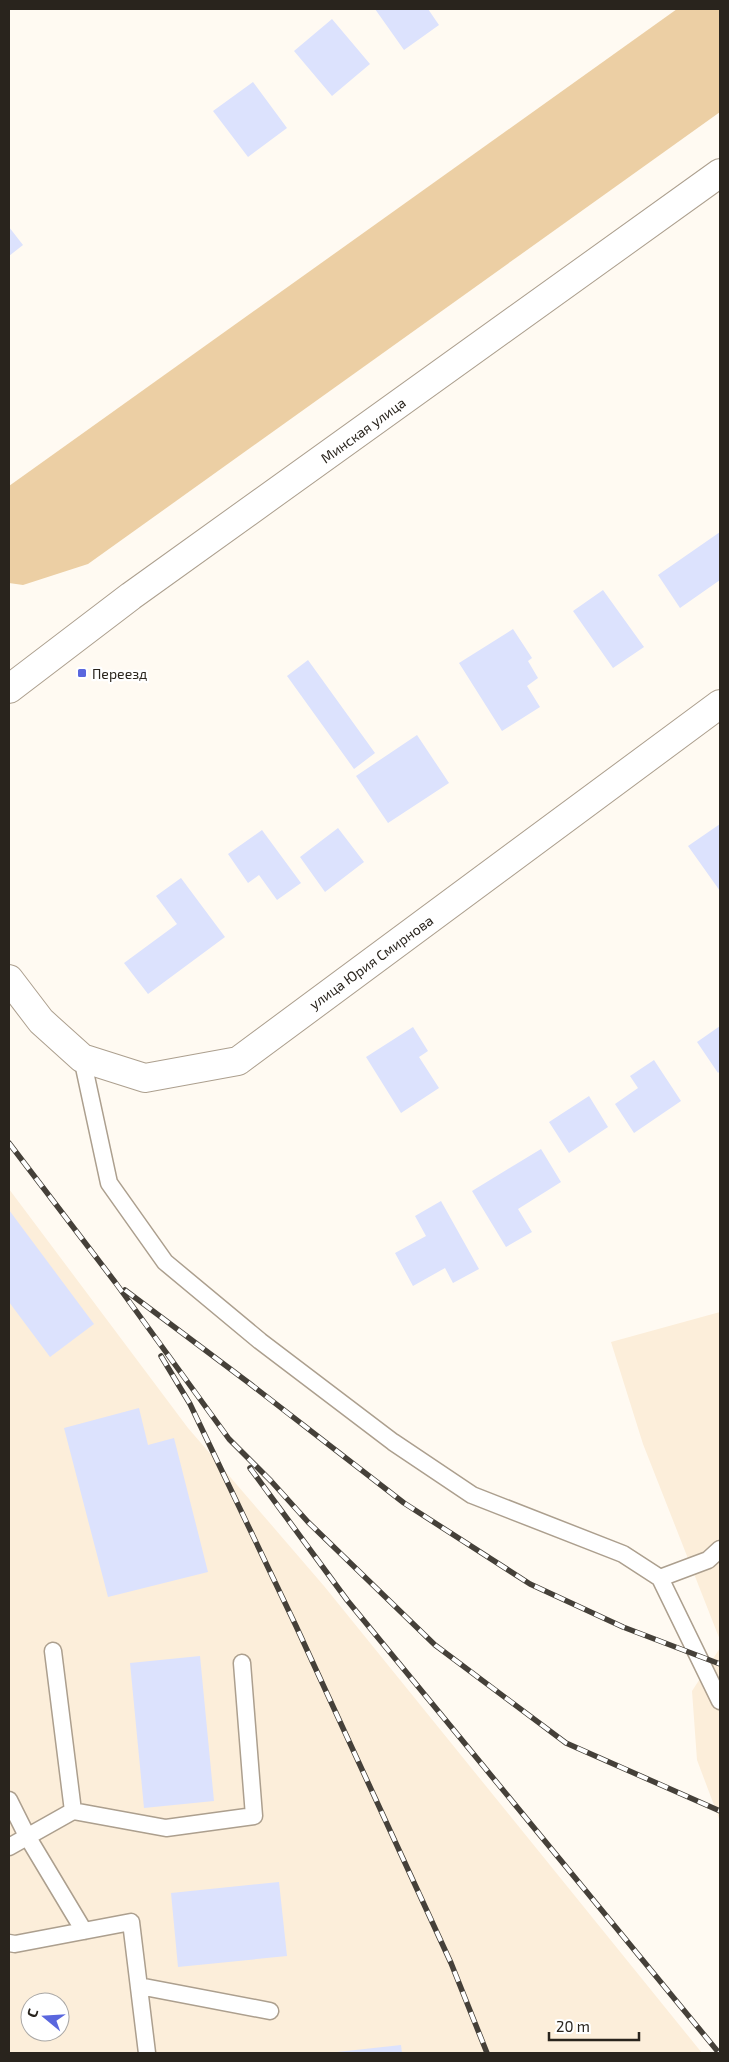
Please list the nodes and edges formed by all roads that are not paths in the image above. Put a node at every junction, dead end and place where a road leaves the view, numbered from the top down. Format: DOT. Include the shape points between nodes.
graph roads {
  1 [pos="720,173"];
  2 [pos="11,683"];
  3 [pos="720,704"];
  4 [pos="9,979"];
  5 [pos="82,1058"];
  6 [pos="720,1549"];
  7 [pos="714,1561"];
  8 [pos="660,1578"];
  9 [pos="53,1651"];
  10 [pos="242,1663"];
  11 [pos="720,1701"];
  12 [pos="9,1800"];
  13 [pos="73,1811"];
  14 [pos="28,1836"];
  15 [pos="9,1847"];
  16 [pos="84,1931"];
  17 [pos="9,1943"];
  18 [pos="139,1986"];
  19 [pos="270,2011"];
  20 [pos="147,2053"];
  1 -- 2 [label="street, Минская улица"];
  3 -- 5 [label="street, улица Юрия Смирнова" via="238,1061 145,1078"];
  4 -- 5 [label="street, улица Юрия Смирнова" via="41,1021"];
  5 -- 8 [label="lane" via="109,1183 165,1262 260,1341 393,1442 472,1496 623,1554"];
  6 -- 7 [label="lane"];
  7 -- 8 [label="lane"];
  8 -- 11 [label="lane"];
  9 -- 13 [label="lane"];
  10 -- 13 [label="lane" via="254,1816 166,1828"];
  12 -- 14 [label="lane"];
  13 -- 14 [label="lane"];
  14 -- 15 [label="lane"];
  14 -- 16 [label="lane"];
  16 -- 17 [label="lane"];
  16 -- 18 [label="lane" via="131,1922"];
  18 -- 19 [label="lane"];
  18 -- 20 [label="lane"];
}
